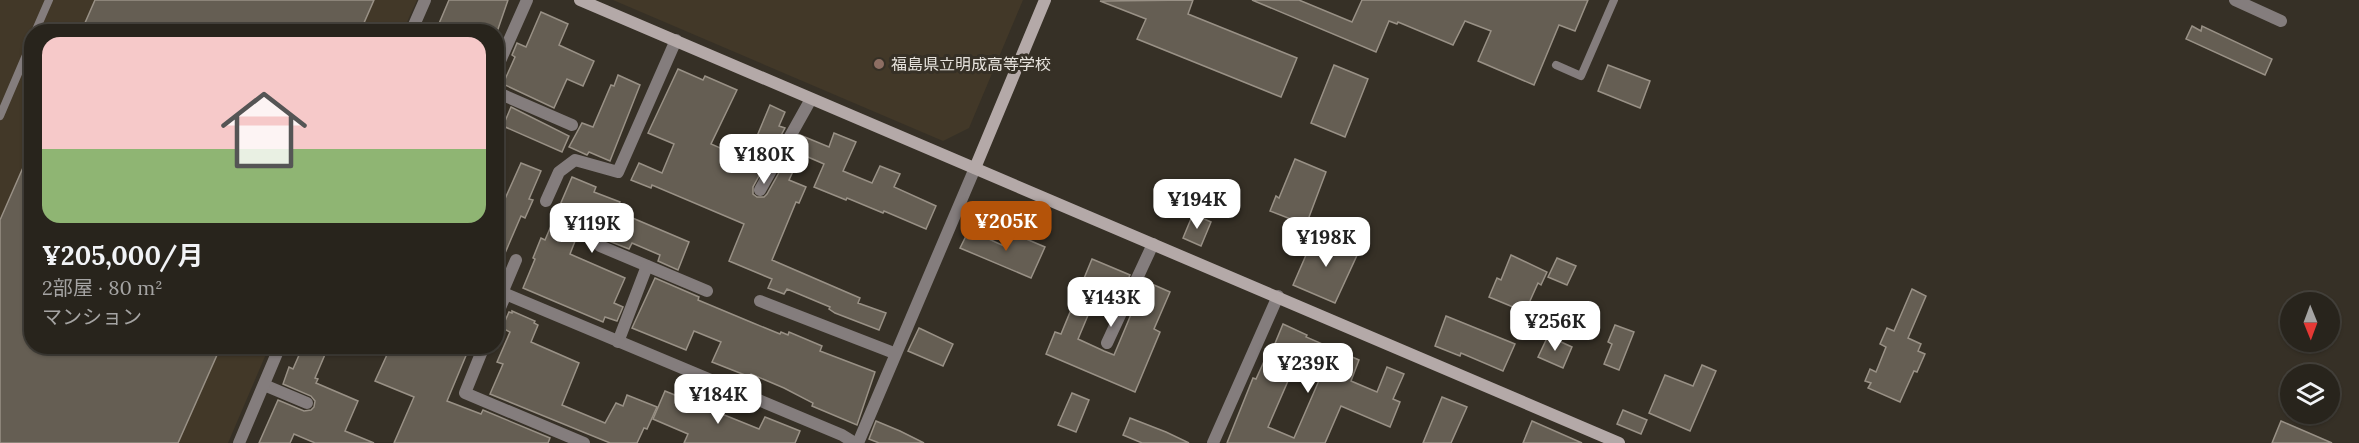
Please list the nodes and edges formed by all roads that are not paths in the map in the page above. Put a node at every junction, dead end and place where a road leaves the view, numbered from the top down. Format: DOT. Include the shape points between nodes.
graph roads {
  1 [pos="49,0"];
  2 [pos="425,0"];
  3 [pos="527,0"];
  4 [pos="580,0"];
  5 [pos="1046,0"];
  6 [pos="1614,0"];
  7 [pos="2235,0"];
  8 [pos="2281,21"];
  9 [pos="38,24"];
  10 [pos="414,24"];
  11 [pos="676,40"];
  12 [pos="504,52"];
  13 [pos="24,60"];
  14 [pos="1556,65"];
  15 [pos="504,95"];
  16 [pos="811,99"];
  17 [pos="0,116"];
  18 [pos="572,125"];
  19 [pos="975,168"];
  20 [pos="760,190"];
  21 [pos="546,201"];
  22 [pos="1153,244"];
  23 [pos="600,246"];
  24 [pos="516,260"];
  25 [pos="647,266"];
  26 [pos="504,287"];
  27 [pos="707,291"];
  28 [pos="504,293"];
  29 [pos="1278,296"];
  30 [pos="760,301"];
  31 [pos="618,342"];
  32 [pos="1107,343"];
  33 [pos="894,353"];
  34 [pos="277,354"];
  35 [pos="481,354"];
  36 [pos="264,385"];
  37 [pos="307,403"];
  38 [pos="239,443"];
  39 [pos="584,443"];
  40 [pos="857,443"];
  41 [pos="1213,443"];
  42 [pos="1619,443"];
  1 -- 9 [label="lane"];
  2 -- 10 [label="street"];
  3 -- 12 [label="street"];
  4 -- 11 [label="street"];
  5 -- 19 [label="street"];
  6 -- 14 [label="lane" via="1581,76"];
  7 -- 8 [label="street"];
  11 -- 16 [label="street"];
  11 -- 21 [label="street" via="618,172 575,160 559,172"];
  13 -- 17 [label="lane"];
  15 -- 18 [label="street"];
  16 -- 19 [label="street"];
  16 -- 20 [label="street"];
  19 -- 22 [label="street"];
  19 -- 33 [label="street"];
  22 -- 29 [label="street"];
  22 -- 32 [label="street"];
  23 -- 25 [label="street"];
  24 -- 26 [label="street"];
  25 -- 27 [label="street"];
  25 -- 31 [label="street"];
  28 -- 31 [label="street"];
  29 -- 41 [label="street"];
  29 -- 42 [label="street"];
  30 -- 33 [label="street"];
  31 -- 40 [label="street"];
  33 -- 40 [label="street"];
  34 -- 36 [label="street"];
  35 -- 39 [label="street" via="465,393"];
  36 -- 37 [label="street"];
  36 -- 38 [label="street"];
}
